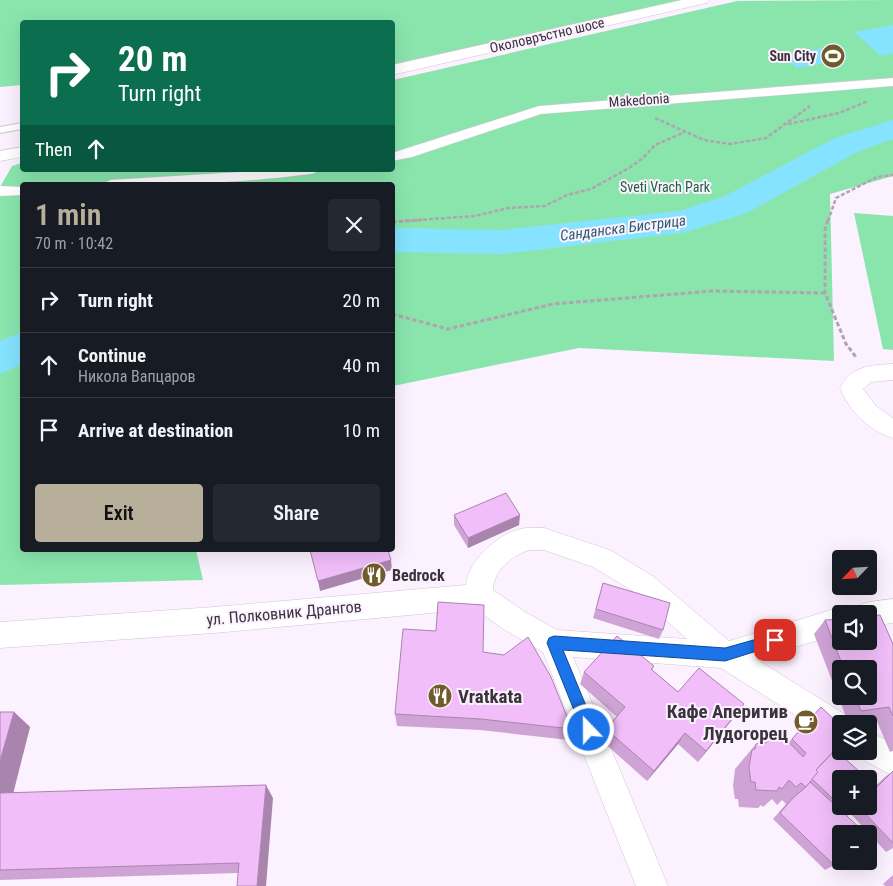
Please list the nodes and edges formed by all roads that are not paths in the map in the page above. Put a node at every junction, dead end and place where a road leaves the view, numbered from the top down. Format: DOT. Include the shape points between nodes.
graph roads {
  1 [pos="702,0"];
  2 [pos="395,69"];
  3 [pos="893,82"];
  4 [pos="20,126"];
  5 [pos="0,130"];
  6 [pos="20,152"];
  7 [pos="0,156"];
  8 [pos="395,156"];
  9 [pos="291,172"];
  10 [pos="158,182"];
  11 [pos="0,191"];
  12 [pos="20,191"];
  13 [pos="893,372"];
  14 [pos="893,429"];
  15 [pos="479,596"];
  16 [pos="893,611"];
  17 [pos="877,613"];
  18 [pos="832,623"];
  19 [pos="0,634"];
  20 [pos="554,643"];
  21 [pos="725,655"];
  22 [pos="832,722"];
  23 [pos="877,751"];
  24 [pos="893,761"];
  25 [pos="652,886"];
  1 -- 2 [label="street, Околовръстно шосе"];
  3 -- 8 [label="street, Makedonia" via="539,110"];
  4 -- 5 [label="lane"];
  6 -- 7 [label="street"];
  9 -- 10 [label="street"];
  11 -- 12 [label="street"];
  13 -- 14 [label="street" via="869,374 856,379 851,388 855,400 864,410"];
  15 -- 19 [label="street, ул. Полковник Дрангов" via="214,620"];
  15 -- 20 [label="street"];
  15 -- 21 [label="street" via="480,576 495,556 521,540 544,539 601,558 645,585"];
  16 -- 17 [label="street"];
  18 -- 21 [label="street"];
  20 -- 21 [label="street"];
  20 -- 25 [label="street"];
  21 -- 22 [label="street"];
  23 -- 24 [label="street"];
}
